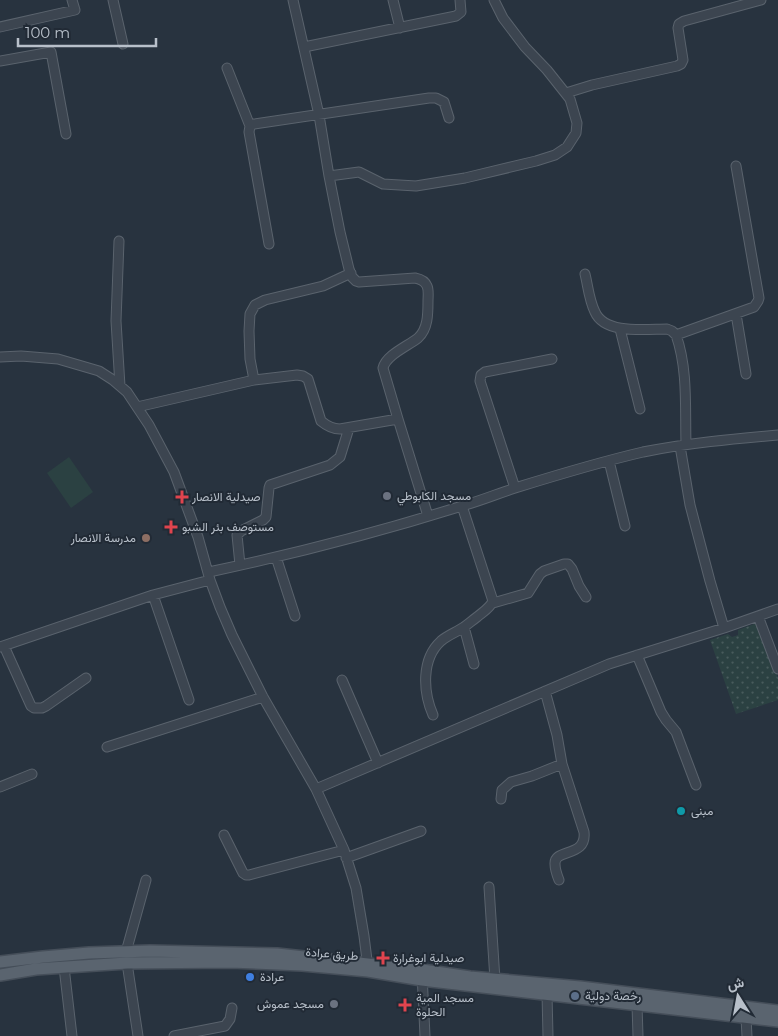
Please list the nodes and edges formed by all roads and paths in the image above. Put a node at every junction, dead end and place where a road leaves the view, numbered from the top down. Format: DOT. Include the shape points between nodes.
graph roads {
  1 [pos="72,0"];
  2 [pos="113,0"];
  3 [pos="293,0"];
  4 [pos="393,0"];
  5 [pos="460,0"];
  6 [pos="494,0"];
  7 [pos="761,0"];
  8 [pos="0,27"];
  9 [pos="400,28"];
  10 [pos="123,44"];
  11 [pos="304,47"];
  12 [pos="0,61"];
  13 [pos="227,68"];
  14 [pos="566,93"];
  15 [pos="320,115"];
  16 [pos="449,118"];
  17 [pos="250,126"];
  18 [pos="66,134"];
  19 [pos="736,166"];
  20 [pos="329,176"];
  21 [pos="119,241"];
  22 [pos="269,244"];
  23 [pos="351,273"];
  24 [pos="585,274"];
  25 [pos="736,314"];
  26 [pos="620,328"];
  27 [pos="676,335"];
  28 [pos="0,357"];
  29 [pos="552,358"];
  30 [pos="746,374"];
  31 [pos="254,380"];
  32 [pos="120,386"];
  33 [pos="137,407"];
  34 [pos="640,410"];
  35 [pos="398,419"];
  36 [pos="349,428"];
  37 [pos="778,435"];
  38 [pos="683,445"];
  39 [pos="609,460"];
  40 [pos="515,488"];
  41 [pos="462,506"];
  42 [pos="428,516"];
  43 [pos="624,526"];
  44 [pos="276,557"];
  45 [pos="240,565"];
  46 [pos="209,576"];
  47 [pos="153,595"];
  48 [pos="586,597"];
  49 [pos="493,603"];
  50 [pos="778,609"];
  51 [pos="295,616"];
  52 [pos="758,616"];
  53 [pos="464,627"];
  54 [pos="724,628"];
  55 [pos="2,646"];
  56 [pos="637,655"];
  57 [pos="474,664"];
  58 [pos="778,670"];
  59 [pos="86,678"];
  60 [pos="342,680"];
  61 [pos="545,691"];
  62 [pos="263,697"];
  63 [pos="189,700"];
  64 [pos="433,715"];
  65 [pos="107,747"];
  66 [pos="378,763"];
  67 [pos="562,764"];
  68 [pos="32,774"];
  69 [pos="696,785"];
  70 [pos="0,787"];
  71 [pos="316,790"];
  72 [pos="501,799"];
  73 [pos="421,831"];
  74 [pos="224,835"];
  75 [pos="345,854"];
  76 [pos="146,880"];
  77 [pos="559,880"];
  78 [pos="489,887"];
  79 [pos="126,957"];
  80 [pos="0,962"];
  81 [pos="64,967"];
  82 [pos="368,968"];
  83 [pos="0,974"];
  84 [pos="422,975"];
  85 [pos="495,980"];
  86 [pos="547,994"];
  87 [pos="637,1005"];
  88 [pos="232,1008"];
  89 [pos="778,1011"];
  90 [pos="746,1018"];
  91 [pos="778,1022"];
  92 [pos="72,1036"];
  93 [pos="138,1036"];
  94 [pos="174,1036"];
  95 [pos="426,1036"];
  96 [pos="548,1036"];
  97 [pos="638,1036"];
  98 [pos="747,1036"];
  1 -- 8 [label="street" via="75,10"];
  2 -- 10 [label="street"];
  3 -- 11 [label="street"];
  4 -- 9 [label="street"];
  5 -- 9 [label="street" via="461,12 456,16"];
  6 -- 14 [label="street" via="525,47"];
  7 -- 14 [label="street" via="679,24 683,60 677,66"];
  9 -- 11 [label="street"];
  11 -- 15 [label="street"];
  12 -- 18 [label="street" via="51,52"];
  13 -- 17 [label="street"];
  14 -- 20 [label="street" via="574,110 576,133 567,147 555,155 465,178 416,186 383,184 359,172"];
  15 -- 16 [label="street" via="436,98 444,102"];
  15 -- 17 [label="street"];
  15 -- 20 [label="street"];
  17 -- 22 [label="street"];
  19 -- 25 [label="street" via="759,298 754,307"];
  20 -- 23 [label="street"];
  21 -- 32 [label="street" via="116,321"];
  23 -- 31 [label="street" via="323,286 255,305 250,314 249,331"];
  23 -- 35 [label="street" via="356,281 414,278 421,279 427,286 428,318 424,330 420,337 384,364"];
  24 -- 26 [label="street" via="599,319"];
  25 -- 27 [label="street"];
  25 -- 30 [label="street"];
  26 -- 27 [label="street" via="667,329"];
  26 -- 34 [label="street"];
  27 -- 38 [label="street" via="683,372"];
  28 -- 32 [label="street" via="58,359 99,371"];
  29 -- 40 [label="street" via="485,372 480,381"];
  31 -- 33 [label="street"];
  31 -- 36 [label="street" via="303,376 308,379 321,422 334,429"];
  32 -- 33 [label="street"];
  33 -- 46 [label="street" via="174,472"];
  35 -- 36 [label="street"];
  35 -- 42 [label="street"];
  36 -- 45 [label="street" via="340,457 330,465 270,485 266,517 238,535"];
  37 -- 38 [label="street"];
  38 -- 39 [label="street"];
  38 -- 54 [label="street" via="693,514"];
  39 -- 40 [label="street"];
  39 -- 43 [label="street"];
  40 -- 41 [label="street"];
  41 -- 42 [label="street"];
  41 -- 49 [label="street"];
  42 -- 44 [label="street"];
  44 -- 45 [label="street"];
  44 -- 51 [label="street"];
  45 -- 46 [label="street"];
  46 -- 47 [label="street"];
  46 -- 62 [label="street" via="232,635"];
  47 -- 55 [label="street"];
  47 -- 63 [label="street"];
  48 -- 49 [label="street" via="572,569 568,564 560,564 540,574 528,593"];
  49 -- 53 [label="street"];
  50 -- 52 [label="street"];
  52 -- 54 [label="street"];
  52 -- 58 [label="street"];
  53 -- 57 [label="street"];
  53 -- 64 [label="street" via="442,640 430,655 425,678"];
  54 -- 56 [label="street"];
  55 -- 59 [label="street" via="34,708 46,706"];
  56 -- 61 [label="street"];
  56 -- 69 [label="street" via="661,712 676,732"];
  60 -- 66 [label="street"];
  61 -- 66 [label="street"];
  61 -- 67 [label="street"];
  62 -- 65 [label="street"];
  62 -- 71 [label="street"];
  66 -- 71 [label="street"];
  67 -- 72 [label="street" via="511,782 502,790"];
  67 -- 77 [label="street" via="584,838 578,848 556,859 554,864"];
  68 -- 70 [label="street"];
  71 -- 75 [label="street"];
  73 -- 75 [label="street"];
  74 -- 75 [label="street" via="246,875"];
  75 -- 82 [label="street" via="356,888"];
  76 -- 79 [label="street"];
  78 -- 85 [label="street"];
  79 -- 80 [label="main road, طريق عرادة" via="43,957"];
  79 -- 81 [label="main road, طريق عرادة"];
  79 -- 82 [label="main road, طريق عرادة" via="186,951 277,954"];
  79 -- 93 [label="street"];
  81 -- 83 [label="main road, طريق عرادة"];
  81 -- 92 [label="street"];
  82 -- 84 [label="main road, طريق عرادة"];
  84 -- 85 [label="main road, طريق عرادة"];
  84 -- 86 [label="main road, طريق عرادة"];
  84 -- 95 [label="street"];
  85 -- 89 [label="main road, طريق عرادة"];
  86 -- 87 [label="main road, طريق عرادة"];
  86 -- 96 [label="street"];
  87 -- 90 [label="main road, طريق عرادة"];
  87 -- 97 [label="street"];
  88 -- 94 [label="street" via="225,1026"];
  90 -- 91 [label="main road, طريق عرادة"];
  90 -- 98 [label="street"];
}
